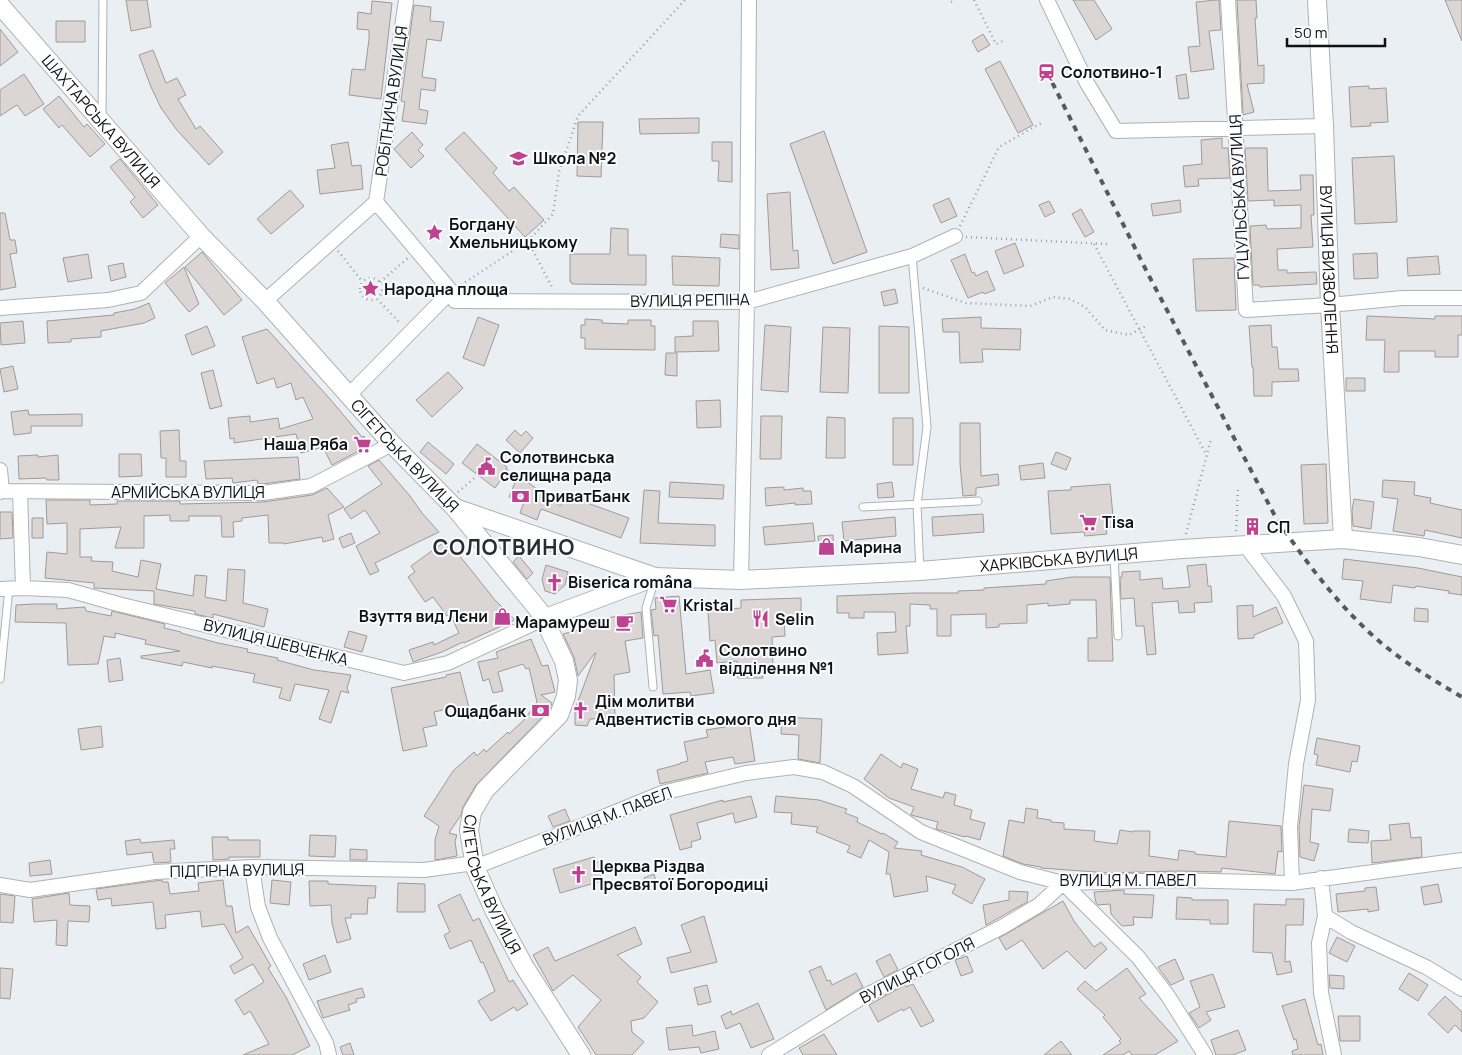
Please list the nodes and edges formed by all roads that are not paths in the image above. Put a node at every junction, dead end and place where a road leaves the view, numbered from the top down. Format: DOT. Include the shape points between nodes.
graph roads {
  1 [pos="103,0"];
  2 [pos="406,0"];
  3 [pos="749,0"];
  4 [pos="1047,0"];
  5 [pos="1228,0"];
  6 [pos="1317,0"];
  7 [pos="0,5"];
  8 [pos="102,122"];
  9 [pos="1324,126"];
  10 [pos="1235,128"];
  11 [pos="376,202"];
  12 [pos="201,236"];
  13 [pos="954,236"];
  14 [pos="912,256"];
  15 [pos="451,291"];
  16 [pos="1462,298"];
  17 [pos="264,301"];
  18 [pos="747,302"];
  19 [pos="1330,305"];
  20 [pos="0,308"];
  21 [pos="348,396"];
  22 [pos="392,444"];
  23 [pos="0,470"];
  24 [pos="20,491"];
  25 [pos="1,492"];
  26 [pos="455,501"];
  27 [pos="978,501"];
  28 [pos="918,504"];
  29 [pos="863,507"];
  30 [pos="1343,539"];
  31 [pos="1245,545"];
  32 [pos="1114,554"];
  33 [pos="1462,555"];
  34 [pos="920,571"];
  35 [pos="655,577"];
  36 [pos="741,580"];
  37 [pos="11,588"];
  38 [pos="543,619"];
  39 [pos="1118,636"];
  40 [pos="0,679"];
  41 [pos="653,687"];
  42 [pos="1462,860"];
  43 [pos="474,865"];
  44 [pos="252,867"];
  45 [pos="1321,878"];
  46 [pos="1063,883"];
  47 [pos="1292,883"];
  48 [pos="0,885"];
  49 [pos="1325,916"];
  50 [pos="1462,989"];
  51 [pos="329,1055"];
  52 [pos="581,1055"];
  53 [pos="769,1055"];
  54 [pos="1205,1055"];
  55 [pos="1334,1055"];
  1 -- 8 [label="lane"];
  2 -- 11 [label="street, РОБІТНИЧА ВУЛИЦЯ"];
  3 -- 18 [label="street"];
  4 -- 10 [label="street" via="1087,83 1116,131"];
  5 -- 10 [label="street, ГУЦУЛЬСЬКА ВУЛИЦЯ"];
  6 -- 9 [label="street, ВУЛИЦЯ ВИЗВОЛЕННЯ"];
  7 -- 8 [label="street, ШАХТАРСЬКА ВУЛИЦЯ"];
  8 -- 12 [label="street, ШАХТАРСЬКА ВУЛИЦЯ"];
  9 -- 10 [label="street"];
  9 -- 19 [label="street, ВУЛИЦЯ ВИЗВОЛЕННЯ"];
  10 -- 19 [label="street, ГУЦУЛЬСЬКА ВУЛИЦЯ" via="1246,310"];
  11 -- 15 [label="street"];
  11 -- 17 [label="street"];
  12 -- 17 [label="street, СІГЕТСЬКА ВУЛИЦЯ"];
  12 -- 20 [label="street" via="141,293 108,300"];
  13 -- 14 [label="street, ВУЛИЦЯ РЕПІНА"];
  14 -- 18 [label="street, ВУЛИЦЯ РЕПІНА"];
  14 -- 28 [label="lane" via="927,427"];
  15 -- 18 [label="street, ВУЛИЦЯ РЕПІНА" via="455,301"];
  15 -- 21 [label="street"];
  16 -- 19 [label="street" via="1402,298"];
  17 -- 21 [label="street, СІГЕТСЬКА ВУЛИЦЯ"];
  18 -- 36 [label="street"];
  19 -- 30 [label="street, ВУЛИЦЯ ВИЗВОЛЕННЯ"];
  21 -- 22 [label="street, СІГЕТСЬКА ВУЛИЦЯ"];
  22 -- 24 [label="street, АРМІЙСЬКА ВУЛИЦЯ" via="311,486 263,493"];
  22 -- 26 [label="street, СІГЕТСЬКА ВУЛИЦЯ"];
  23 -- 25 [label="street"];
  24 -- 25 [label="street, АРМІЙСЬКА ВУЛИЦЯ"];
  24 -- 37 [label="street"];
  26 -- 35 [label="street, ХАРКІВСЬКА ВУЛИЦЯ"];
  26 -- 38 [label="street, СІГЕТСЬКА ВУЛИЦЯ"];
  27 -- 28 [label="lane"];
  28 -- 29 [label="lane"];
  28 -- 34 [label="lane"];
  30 -- 31 [label="street, ХАРКІВСЬКА ВУЛИЦЯ"];
  30 -- 33 [label="street, ХАРКІВСЬКА ВУЛИЦЯ"];
  31 -- 32 [label="street, ХАРКІВСЬКА ВУЛИЦЯ"];
  31 -- 47 [label="street" via="1284,596 1306,640 1308,700 1296,764 1290,827"];
  32 -- 34 [label="street, ХАРКІВСЬКА ВУЛИЦЯ"];
  32 -- 39 [label="lane"];
  34 -- 36 [label="street, ХАРКІВСЬКА ВУЛИЦЯ"];
  35 -- 36 [label="street, ХАРКІВСЬКА ВУЛИЦЯ"];
  35 -- 38 [label="street, ХАРКІВСЬКА ВУЛИЦЯ"];
  35 -- 41 [label="lane" via="646,608"];
  37 -- 38 [label="street, ВУЛИЦЯ ШЕВЧЕНКА" via="68,590 404,673 448,663"];
  37 -- 40 [label="lane"];
  38 -- 43 [label="street, СІГЕТСЬКА ВУЛИЦЯ" via="564,661 568,680 566,696 559,715 484,790 472,812 469,830"];
  42 -- 45 [label="street, ВУЛИЦЯ М. ПАВЕЛ"];
  43 -- 44 [label="street, ПІДГІРНА ВУЛИЦЯ" via="424,870"];
  43 -- 46 [label="street, ВУЛИЦЯ М. ПАВЕЛ" via="584,825 662,792 746,773 794,767 823,772 853,786 922,832 1020,872"];
  43 -- 52 [label="street, СІГЕТСЬКА ВУЛИЦЯ" via="524,966"];
  44 -- 48 [label="street, ПІДГІРНА ВУЛИЦЯ" via="154,872 30,890"];
  44 -- 51 [label="street" via="258,907 270,938 326,1043"];
  45 -- 47 [label="street, ВУЛИЦЯ М. ПАВЕЛ"];
  45 -- 49 [label="street"];
  46 -- 47 [label="street, ВУЛИЦЯ М. ПАВЕЛ" via="1177,880"];
  46 -- 53 [label="street, ВУЛИЦЯ ГОГОЛЯ" via="1039,905 1002,927 861,998"];
  46 -- 54 [label="street" via="1138,957 1168,996"];
  49 -- 50 [label="street"];
  49 -- 55 [label="street" via="1319,943 1321,992"];
}
